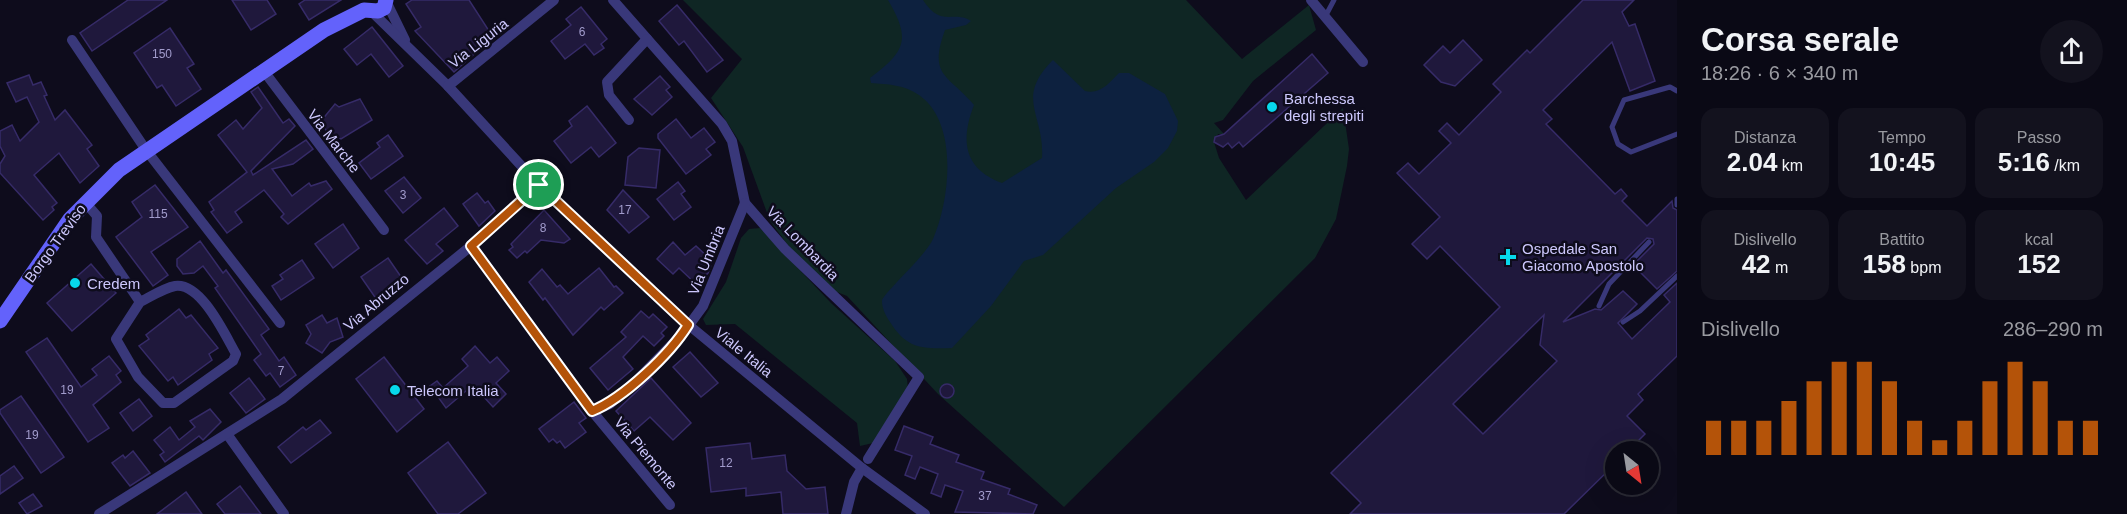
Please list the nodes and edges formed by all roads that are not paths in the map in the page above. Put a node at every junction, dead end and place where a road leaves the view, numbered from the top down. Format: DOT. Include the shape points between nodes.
graph roads {
  1 [pos="554,0"];
  2 [pos="613,0"];
  3 [pos="1311,0"];
  4 [pos="1334,0"];
  5 [pos="386,1"];
  6 [pos="368,7"];
  7 [pos="1325,17"];
  8 [pos="647,39"];
  9 [pos="72,40"];
  10 [pos="406,43"];
  11 [pos="1363,62"];
  12 [pos="263,70"];
  13 [pos="448,86"];
  14 [pos="1677,91"];
  15 [pos="629,120"];
  16 [pos="1677,134"];
  17 [pos="147,150"];
  18 [pos="539,185"];
  19 [pos="1677,199"];
  20 [pos="85,202"];
  21 [pos="745,202"];
  22 [pos="1677,206"];
  23 [pos="384,230"];
  24 [pos="1649,242"];
  25 [pos="471,246"];
  26 [pos="1677,276"];
  27 [pos="140,302"];
  28 [pos="1599,306"];
  29 [pos="2,315"];
  30 [pos="1623,322"];
  31 [pos="280,323"];
  32 [pos="688,325"];
  33 [pos="592,411"];
  34 [pos="227,434"];
  35 [pos="865,464"];
  36 [pos="670,505"];
  37 [pos="99,514"];
  38 [pos="284,514"];
  39 [pos="846,514"];
  40 [pos="926,514"];
  1 -- 13 [label="street, Via Liguria"];
  2 -- 8 [label="street, Via Lombardia"];
  3 -- 7 [label="street"];
  4 -- 7 [label="lane"];
  5 -- 6 [label="street, Borgo Treviso" via="381,10"];
  5 -- 10 [label="street, Viale Italia"];
  6 -- 10 [label="street, Viale Italia" via="385,28"];
  6 -- 12 [label="street, Borgo Treviso"];
  7 -- 11 [label="street"];
  8 -- 15 [label="street" via="608,82 609,95"];
  8 -- 21 [label="street, Via Lombardia" via="722,124 732,141"];
  9 -- 17 [label="street"];
  10 -- 13 [label="street, Viale Italia"];
  12 -- 17 [label="street, Borgo Treviso"];
  12 -- 23 [label="street, Via Marche"];
  13 -- 18 [label="street, Viale Italia"];
  14 -- 16 [label="lane" via="1670,87 1624,100 1612,127 1618,144 1631,152"];
  17 -- 20 [label="street, Borgo Treviso"];
  17 -- 31 [label="street"];
  18 -- 25 [label="street, Via Abruzzo"];
  18 -- 32 [label="street, Viale Italia"];
  19 -- 22 [label="lane"];
  20 -- 27 [label="street" via="97,216 96,237"];
  20 -- 29 [label="street, Borgo Treviso"];
  21 -- 32 [label="street, Via Umbria" via="703,306"];
  21 -- 35 [label="street, Via Lombardia" via="785,249 919,377"];
  24 -- 28 [label="lane" via="1609,284"];
  25 -- 33 [label="street, Via Piemonte"];
  25 -- 34 [label="street, Via Abruzzo" via="290,393"];
  26 -- 30 [label="lane"];
  27 -- 27 [label="street" via="174,286 186,287 210,308 236,354 233,361 174,403 163,403 138,377 116,339"];
  32 -- 33 [label="street, Via Umbria" via="666,352 610,404"];
  32 -- 35 [label="street, Viale Italia"];
  33 -- 36 [label="street, Via Piemonte"];
  34 -- 37 [label="street, Via Abruzzo"];
  34 -- 38 [label="street"];
  35 -- 39 [label="street" via="854,482"];
  35 -- 40 [label="street, Viale Italia"];
}
